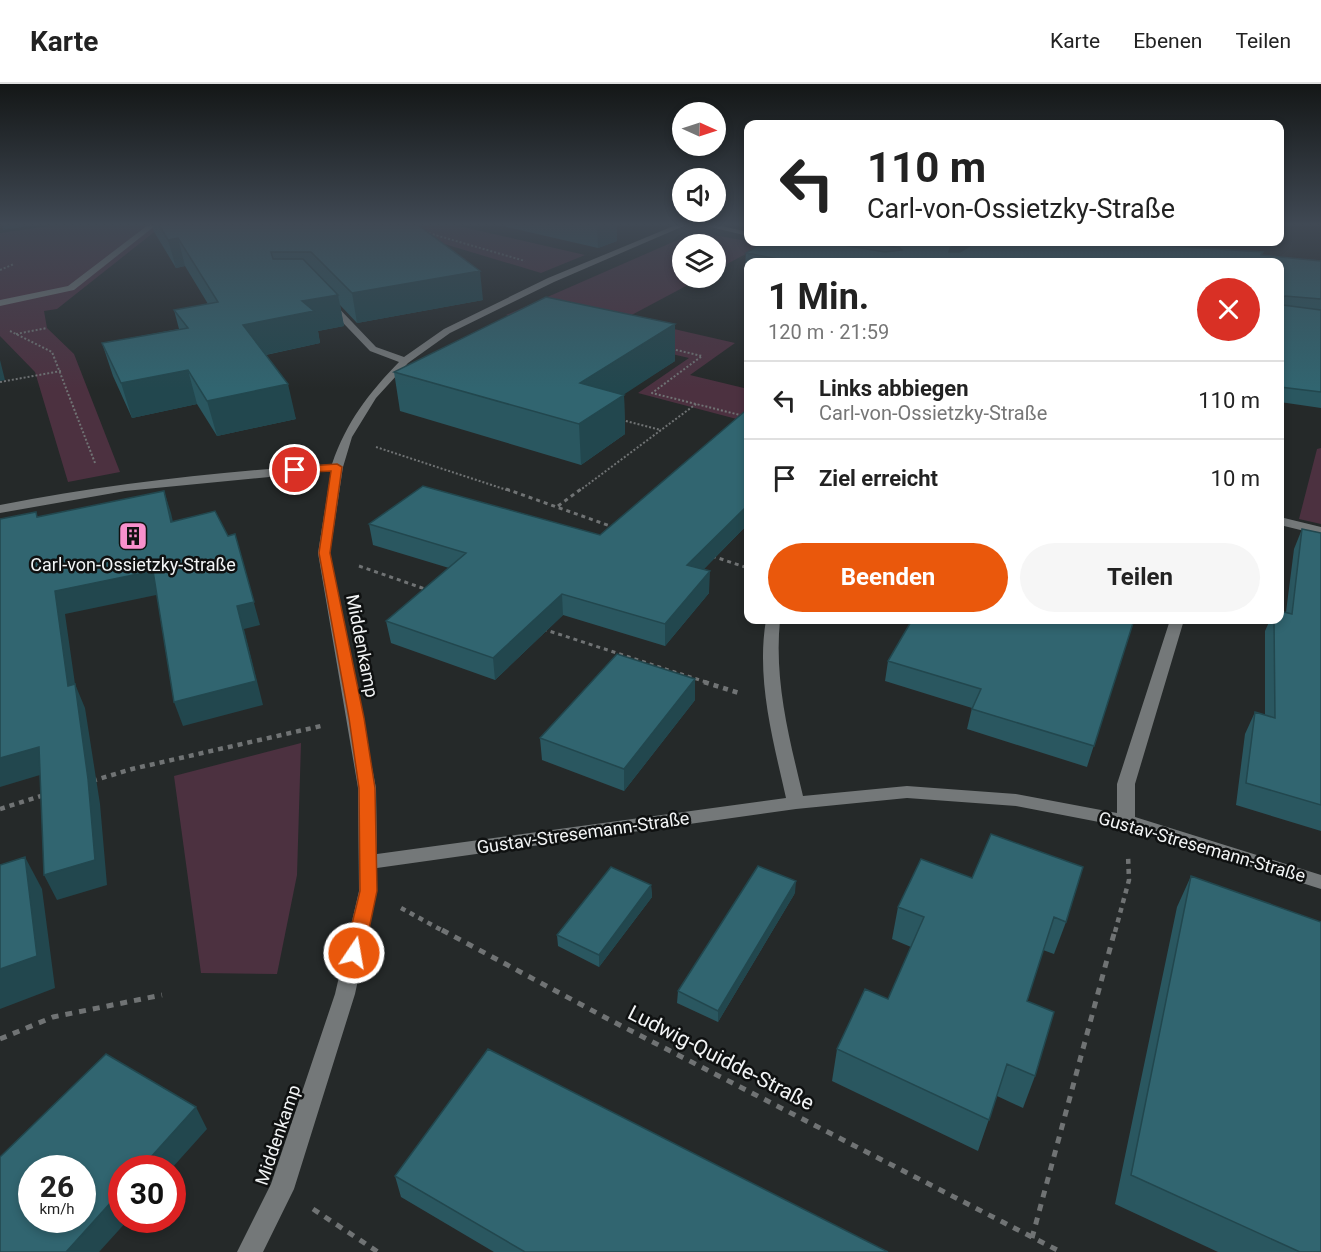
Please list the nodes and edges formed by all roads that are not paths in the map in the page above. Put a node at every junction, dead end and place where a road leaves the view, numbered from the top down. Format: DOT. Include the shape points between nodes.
graph roads {
  1 [pos="82,280"];
  2 [pos="555,280"];
  3 [pos="319,292"];
  4 [pos="0,303"];
  5 [pos="405,361"];
  6 [pos="337,467"];
  7 [pos="0,509"];
  8 [pos="1284,523"];
  9 [pos="1321,531"];
  10 [pos="772,624"];
  11 [pos="1177,624"];
  12 [pos="796,803"];
  13 [pos="1126,821"];
  14 [pos="369,862"];
  15 [pos="1321,882"];
  16 [pos="250,1252"];
  1 -- 4 [label="street" via="71,288"];
  2 -- 5 [label="street, Middenkamp" via="447,331"];
  3 -- 5 [label="street" via="373,349"];
  5 -- 6 [label="street, Middenkamp" via="372,396 347,437"];
  6 -- 7 [label="street" via="105,489"];
  6 -- 14 [label="street, Middenkamp" via="324,553 367,788"];
  8 -- 9 [label="street"];
  10 -- 12 [label="street" via="774,704"];
  11 -- 13 [label="street" via="1126,784"];
  12 -- 13 [label="street, Gustav-Stresemann-Straße" via="907,792 1016,800"];
  12 -- 14 [label="street, Gustav-Stresemann-Straße"];
  13 -- 15 [label="street, Gustav-Stresemann-Straße"];
  14 -- 16 [label="street, Middenkamp" via="368,891 345,994 282,1189"];
}
